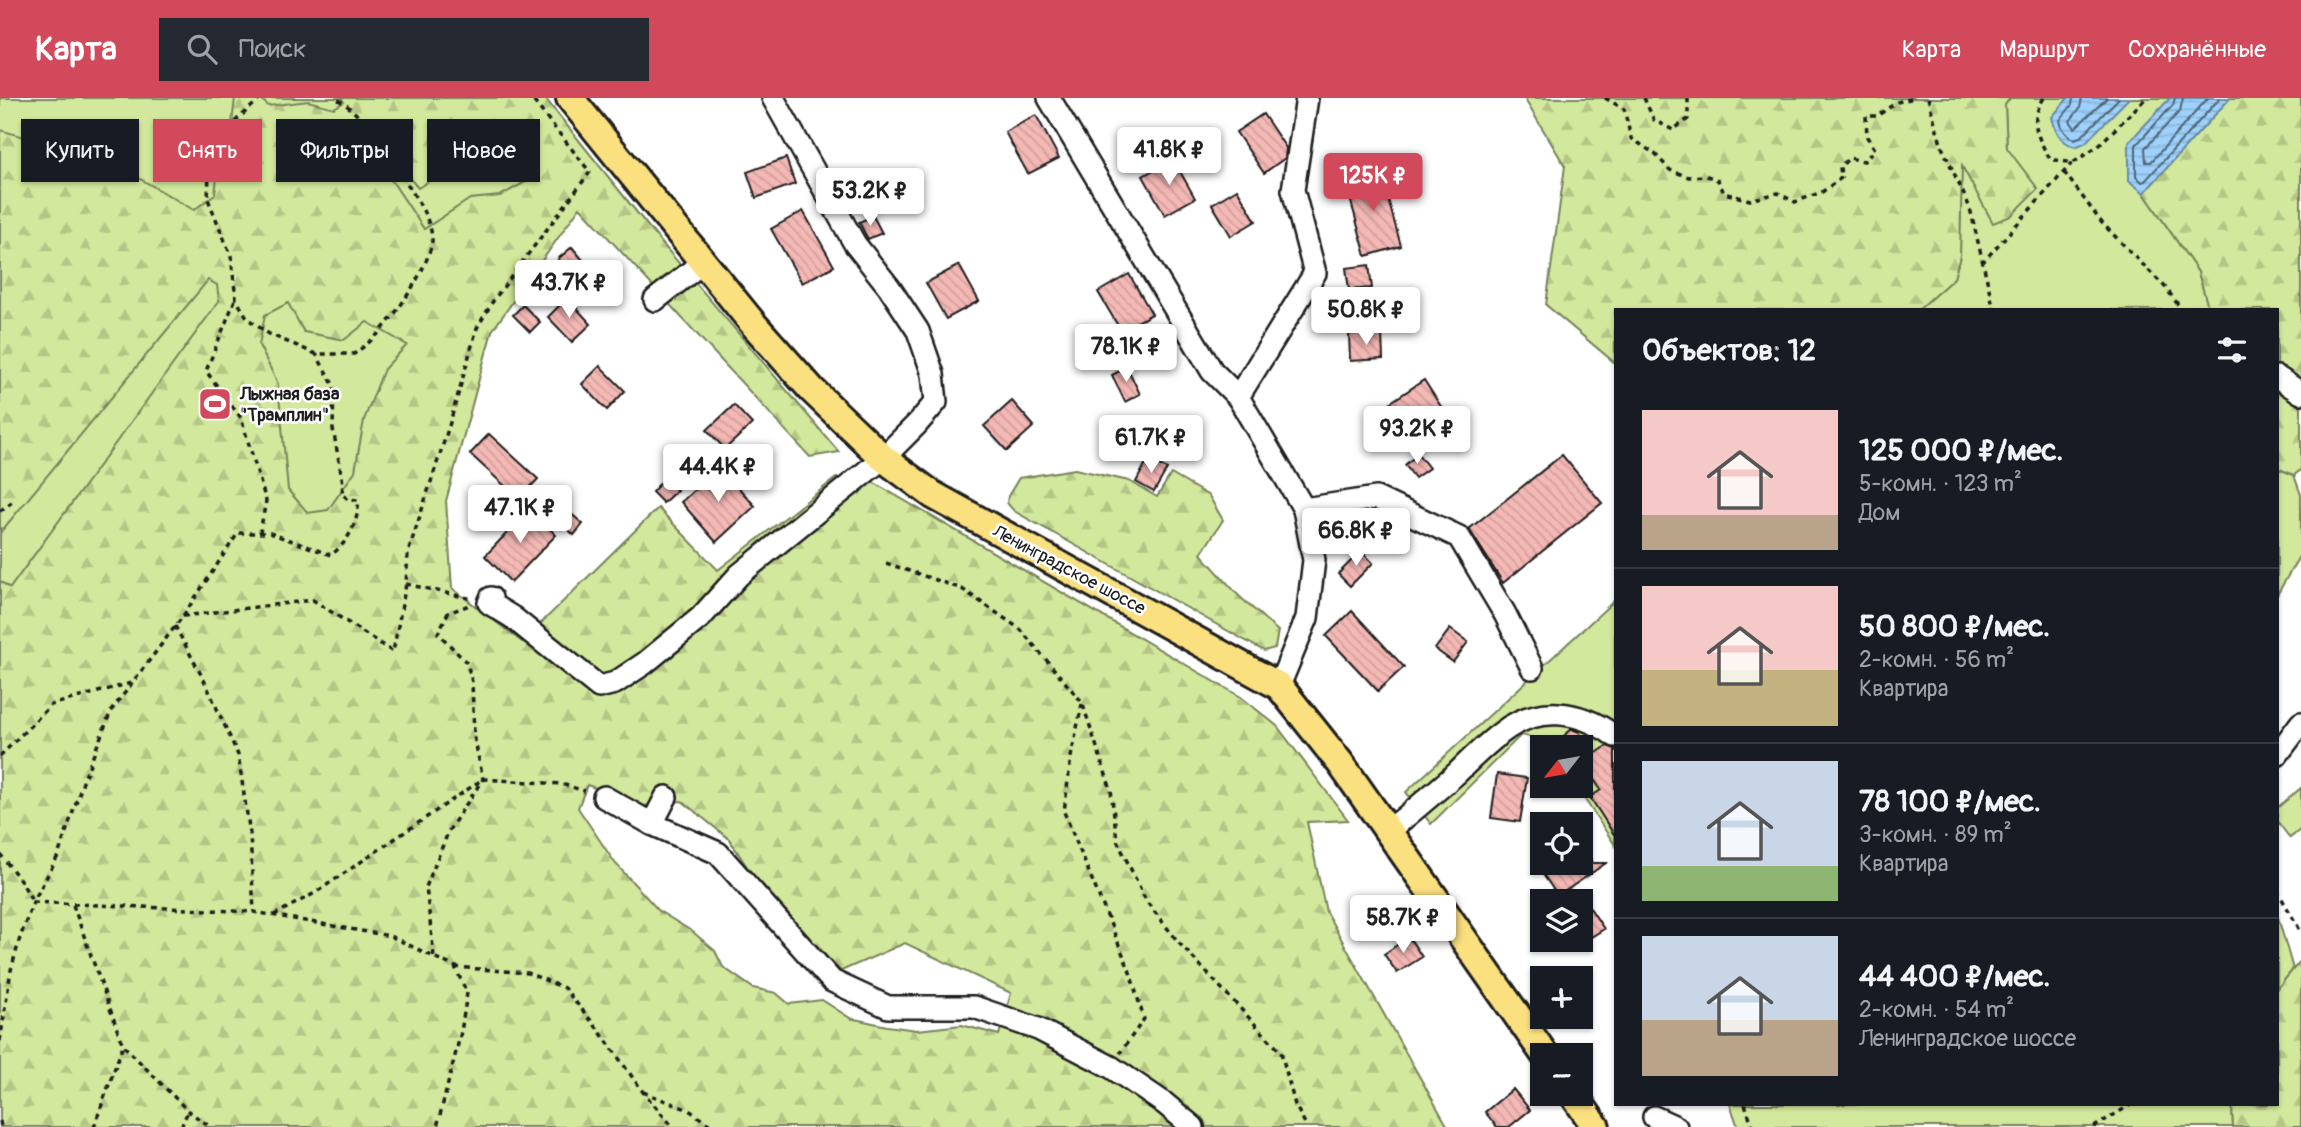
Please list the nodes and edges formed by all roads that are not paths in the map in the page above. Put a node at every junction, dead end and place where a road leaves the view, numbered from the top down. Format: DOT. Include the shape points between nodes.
graph roads {
  1 [pos="570,98"];
  2 [pos="773,98"];
  3 [pos="1049,98"];
  4 [pos="1307,98"];
  5 [pos="703,262"];
  6 [pos="654,300"];
  7 [pos="2279,378"];
  8 [pos="2301,393"];
  9 [pos="1238,397"];
  10 [pos="883,458"];
  11 [pos="1304,509"];
  12 [pos="491,598"];
  13 [pos="1532,668"];
  14 [pos="1279,686"];
  15 [pos="2301,723"];
  16 [pos="1614,735"];
  17 [pos="2279,752"];
  18 [pos="604,797"];
  19 [pos="666,797"];
  20 [pos="652,824"];
  21 [pos="1387,832"];
  22 [pos="1536,1043"];
  23 [pos="1581,1106"];
  24 [pos="1654,1117"];
  25 [pos="1193,1127"];
  26 [pos="1596,1127"];
  27 [pos="1676,1127"];
  1 -- 5 [label="main road, Ленинградское шоссе"];
  2 -- 10 [label="street" via="855,244 918,331 933,374 936,402"];
  3 -- 9 [label="street" via="1212,371"];
  4 -- 9 [label="street" via="1293,190 1315,274"];
  5 -- 6 [label="street"];
  5 -- 10 [label="main road, Ленинградское шоссе" via="812,390"];
  7 -- 8 [label="street"];
  9 -- 11 [label="street"];
  10 -- 12 [label="street" via="739,575 701,617 614,683 599,687 489,603"];
  10 -- 14 [label="main road, Ленинградское шоссе" via="933,495"];
  11 -- 13 [label="street" via="1376,498 1459,537"];
  11 -- 14 [label="street" via="1314,560 1307,618"];
  14 -- 21 [label="main road, Ленинградское шоссе"];
  15 -- 17 [label="street"];
  16 -- 21 [label="street" via="1596,722 1566,713 1533,717 1503,731"];
  18 -- 20 [label="street"];
  19 -- 20 [label="street"];
  20 -- 25 [label="street" via="718,853 832,981 888,1007 974,1007 1038,1028 1111,1066"];
  21 -- 22 [label="main road, Ленинградское шоссе"];
  23 -- 26 [label="main road"];
  24 -- 27 [label="street"];
}
